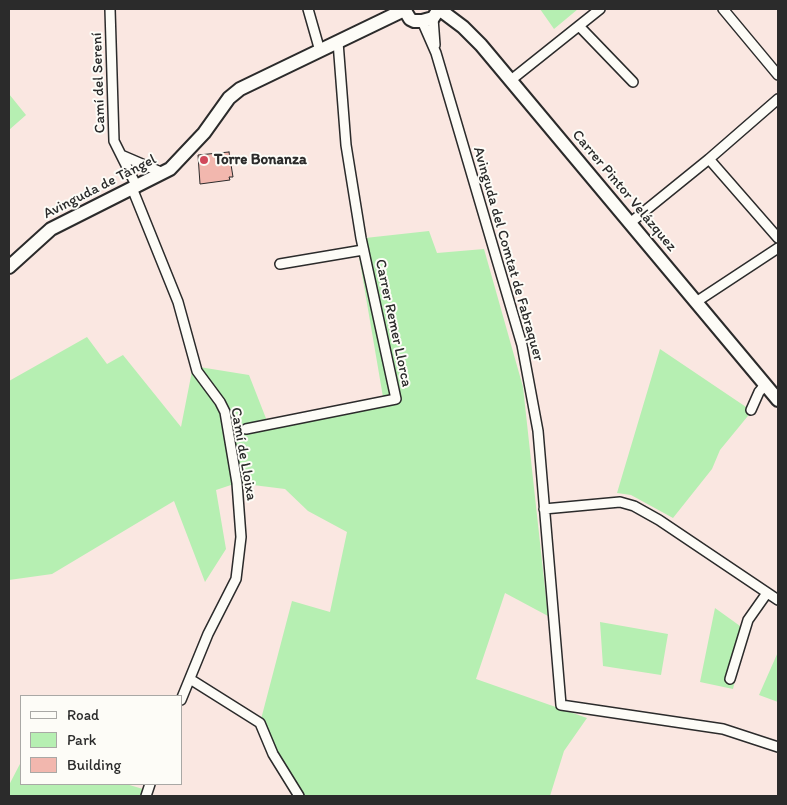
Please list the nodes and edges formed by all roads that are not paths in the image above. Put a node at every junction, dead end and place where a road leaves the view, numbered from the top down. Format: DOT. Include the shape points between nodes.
graph roads {
  1 [pos="110,9"];
  2 [pos="308,9"];
  3 [pos="600,9"];
  4 [pos="723,9"];
  5 [pos="404,10"];
  6 [pos="433,14"];
  7 [pos="579,26"];
  8 [pos="338,42"];
  9 [pos="320,51"];
  10 [pos="778,75"];
  11 [pos="511,80"];
  12 [pos="633,82"];
  13 [pos="778,99"];
  14 [pos="121,155"];
  15 [pos="709,159"];
  16 [pos="163,173"];
  17 [pos="135,188"];
  18 [pos="630,223"];
  19 [pos="778,238"];
  20 [pos="778,248"];
  21 [pos="363,250"];
  22 [pos="280,264"];
  23 [pos="9,267"];
  24 [pos="696,302"];
  25 [pos="765,385"];
  26 [pos="778,400"];
  27 [pos="750,410"];
  28 [pos="246,429"];
  29 [pos="544,508"];
  30 [pos="767,592"];
  31 [pos="778,600"];
  32 [pos="730,679"];
  33 [pos="190,680"];
  34 [pos="182,698"];
  35 [pos="778,747"];
  36 [pos="299,796"];
  1 -- 14 [label="street, Camí del Serení" via="114,140"];
  2 -- 9 [label="street"];
  3 -- 7 [label="street"];
  4 -- 10 [label="street"];
  5 -- 6 [label="street, Carrer Pintor Velázquez" via="414,21"];
  5 -- 8 [label="street, Avinguda de Tàngel"];
  6 -- 11 [label="street, Carrer Pintor Velázquez" via="463,27"];
  6 -- 29 [label="street, Avinguda del Comtat de Fabraquer" via="436,53 522,345 538,431"];
  7 -- 11 [label="street"];
  7 -- 12 [label="street"];
  8 -- 9 [label="street, Avinguda de Tàngel"];
  8 -- 21 [label="street, Carrer Remer Llorca" via="346,145"];
  9 -- 16 [label="street, Avinguda de Tàngel" via="240,89 229,98 179,161"];
  11 -- 18 [label="street, Carrer Pintor Velázquez"];
  13 -- 15 [label="street"];
  14 -- 16 [label="street"];
  14 -- 17 [label="street, Camí del Serení"];
  15 -- 18 [label="street"];
  15 -- 19 [label="street"];
  16 -- 17 [label="street, Avinguda de Tàngel"];
  17 -- 23 [label="street, Avinguda de Tàngel" via="51,229"];
  17 -- 33 [label="street, Camí de Lloixa" via="178,302 197,371 224,412 237,483 242,537 236,579 208,634"];
  18 -- 24 [label="street, Carrer Pintor Velázquez"];
  20 -- 24 [label="street"];
  21 -- 22 [label="street, Carrer Remer Llorca"];
  21 -- 28 [label="street, Carrer Remer Llorca" via="396,399"];
  24 -- 25 [label="street, Carrer Pintor Velázquez"];
  25 -- 26 [label="street, Carrer Pintor Velázquez"];
  25 -- 27 [label="street"];
  29 -- 30 [label="street" via="620,502 634,506"];
  29 -- 35 [label="street, Avinguda del Comtat de Fabraquer" via="562,705 723,729"];
  30 -- 31 [label="street"];
  30 -- 32 [label="street" via="748,620"];
  33 -- 34 [label="street, Camí de Lloixa"];
  33 -- 36 [label="street" via="260,723 273,754"];
}
